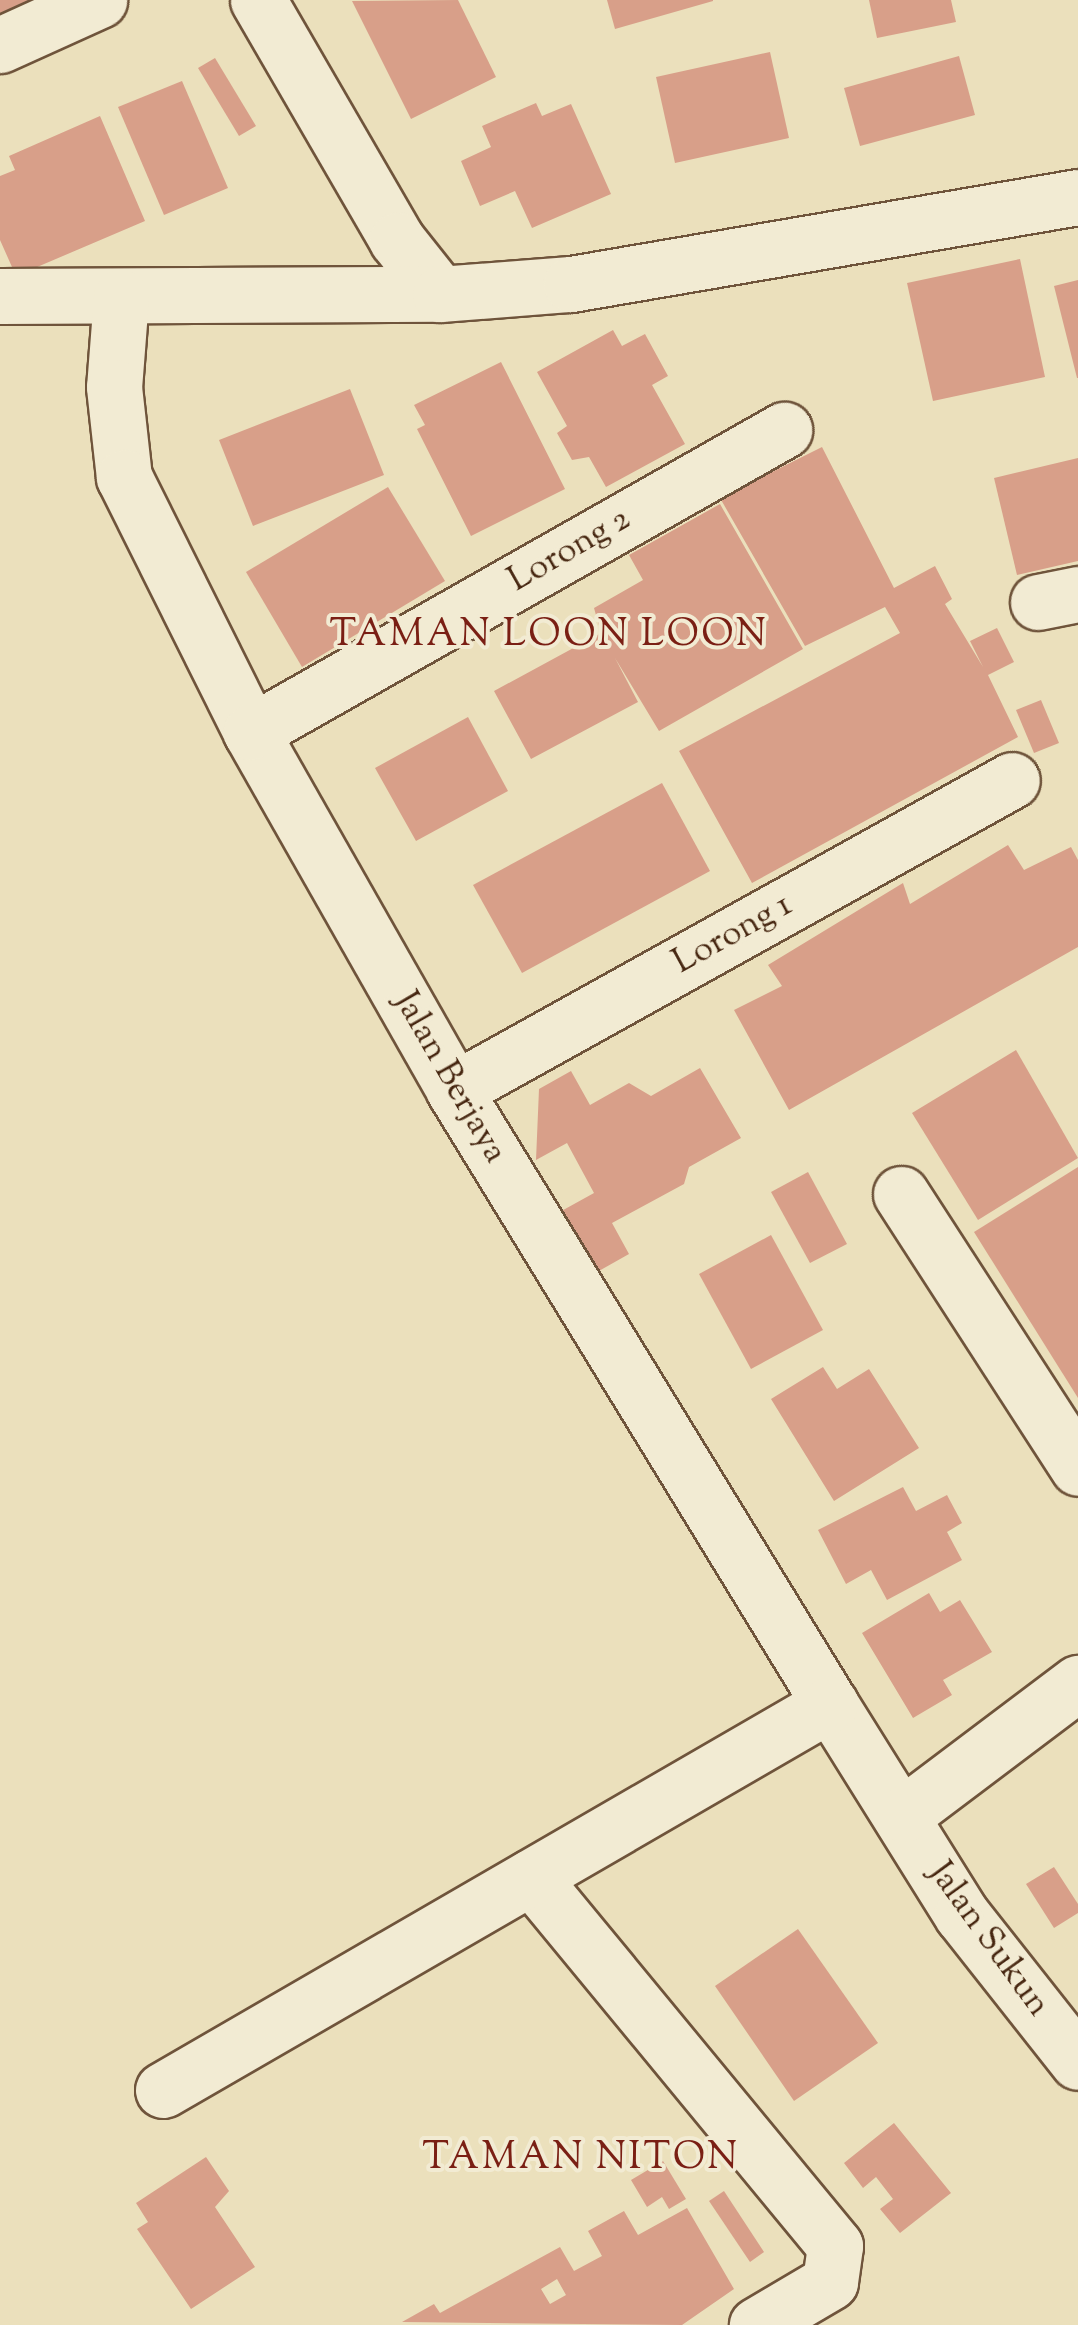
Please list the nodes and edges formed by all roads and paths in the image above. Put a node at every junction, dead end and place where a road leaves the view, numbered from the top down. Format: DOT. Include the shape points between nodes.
graph roads {
  1 [pos="99,0"];
  2 [pos="258,0"];
  3 [pos="0,46"];
  4 [pos="1078,197"];
  5 [pos="440,294"];
  6 [pos="0,296"];
  7 [pos="122,297"];
  8 [pos="784,430"];
  9 [pos="251,732"];
  10 [pos="1012,780"];
  11 [pos="454,1090"];
  12 [pos="901,1194"];
  13 [pos="1078,1468"];
  14 [pos="1078,1683"];
  15 [pos="830,1704"];
  16 [pos="904,1814"];
  17 [pos="531,1877"];
  18 [pos="1078,2062"];
  19 [pos="163,2090"];
  20 [pos="757,2325"];
  1 -- 3 [label="street"];
  2 -- 5 [label="street" via="396,240"];
  4 -- 5 [label="street" via="570,284"];
  5 -- 7 [label="street"];
  6 -- 7 [label="street"];
  7 -- 9 [label="street, Jalan Berjaya" via="114,387 124,477"];
  8 -- 9 [label="street, Lorong 2"];
  9 -- 11 [label="street, Jalan Berjaya"];
  10 -- 11 [label="street, Lorong 1"];
  11 -- 15 [label="street, Jalan Berjaya"];
  12 -- 13 [label="street"];
  14 -- 16 [label="street"];
  15 -- 16 [label="street, Jalan Berjaya"];
  15 -- 17 [label="street"];
  16 -- 18 [label="street, Jalan Sukun" via="962,1915"];
  17 -- 19 [label="street"];
  17 -- 20 [label="street" via="836,2246 830,2282"];
}
